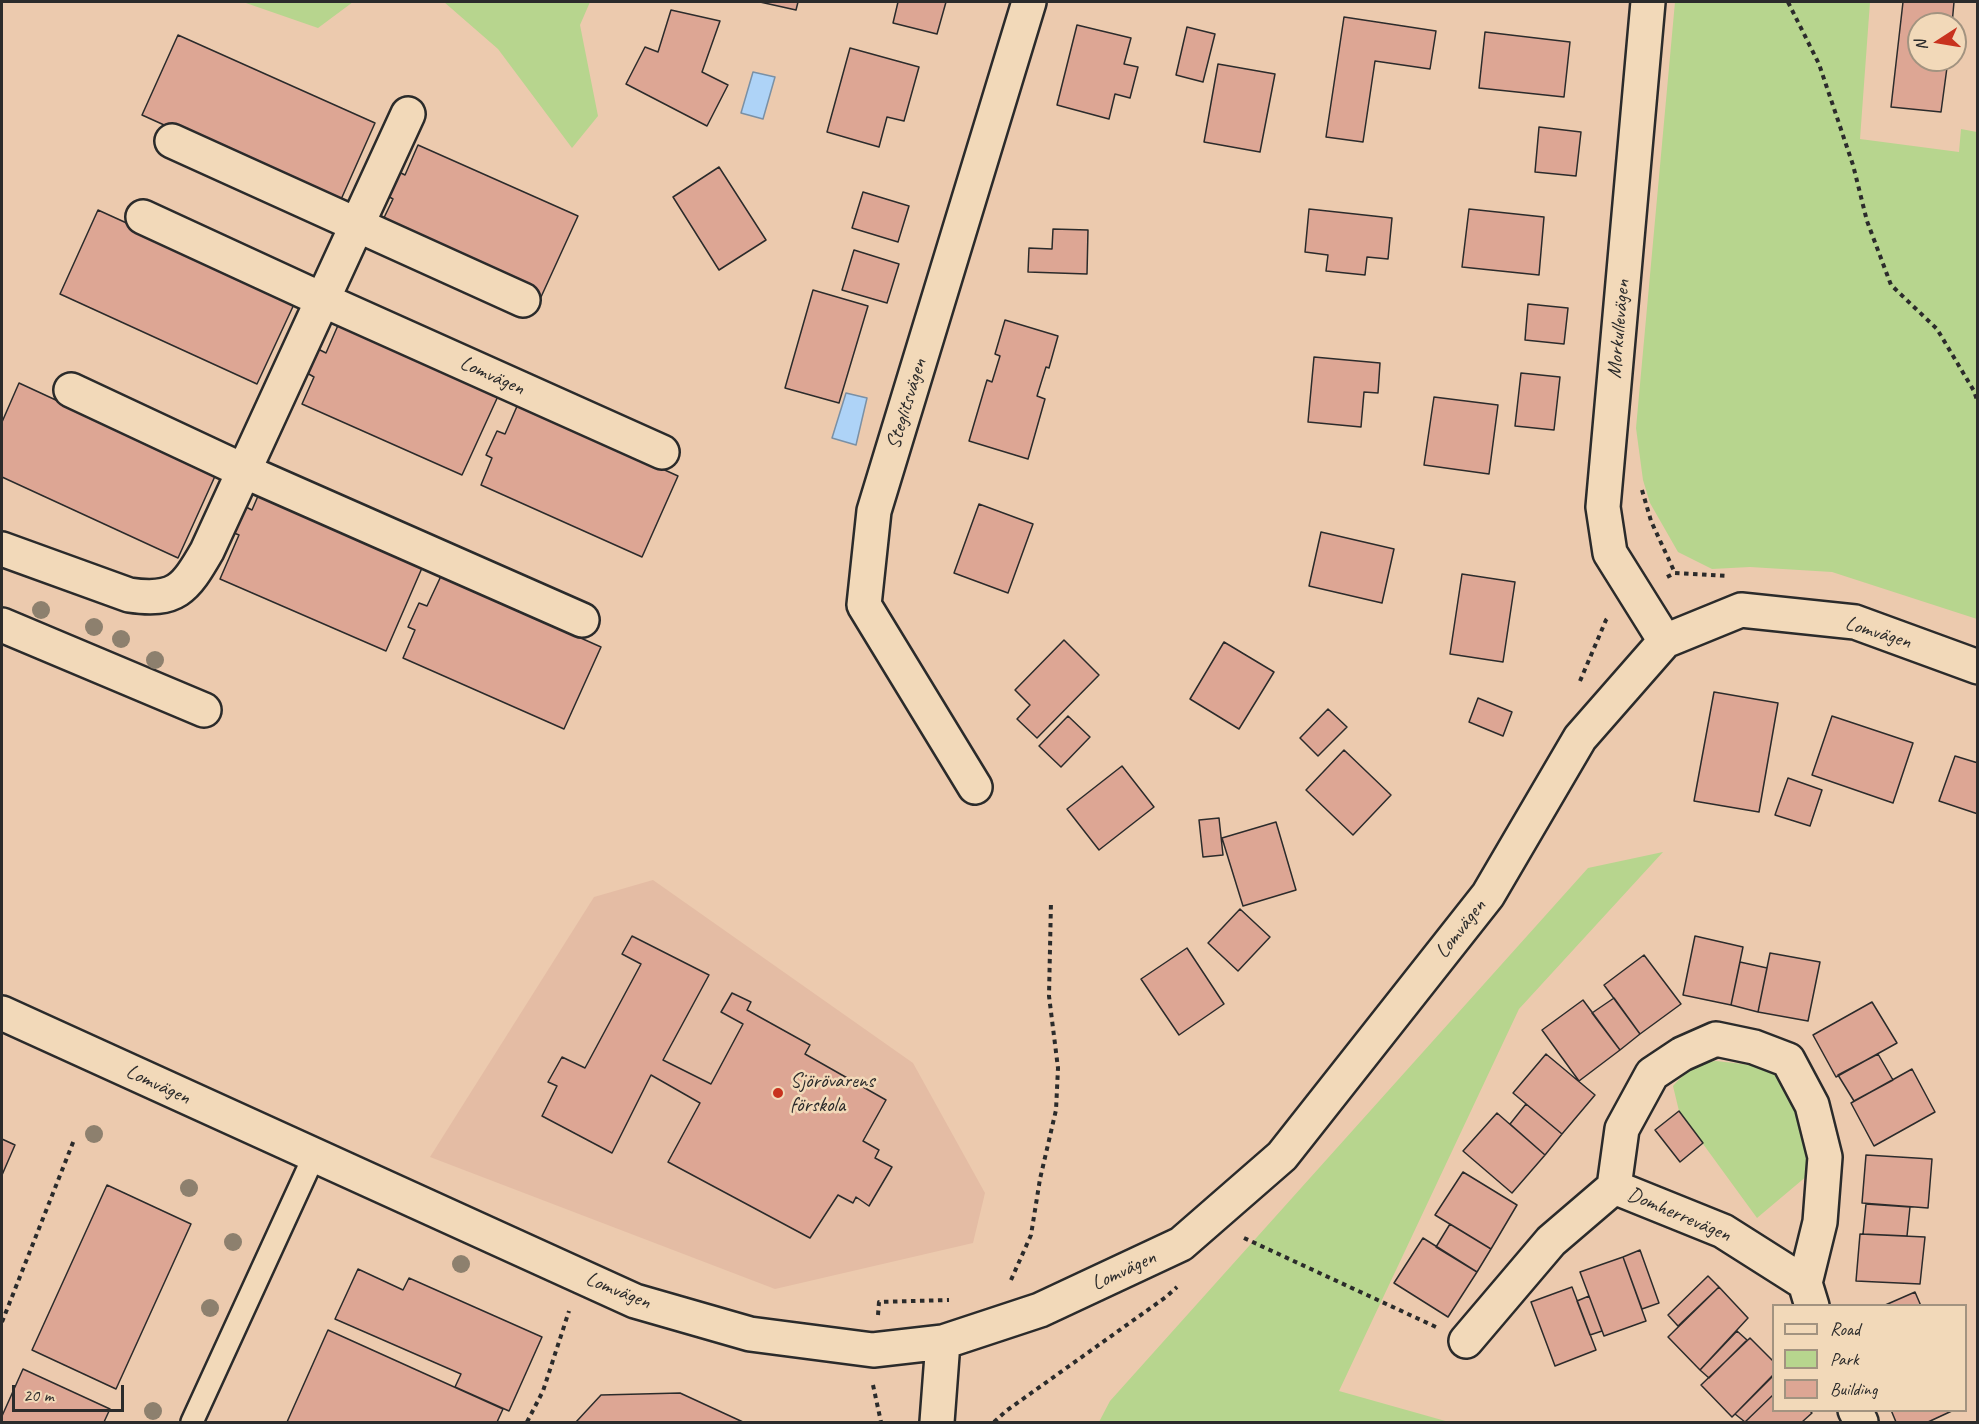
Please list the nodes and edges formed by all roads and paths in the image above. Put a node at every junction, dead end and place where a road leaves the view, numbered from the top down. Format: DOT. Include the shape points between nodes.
graph roads {
  1 [pos="1029,2"];
  2 [pos="1648,2"];
  3 [pos="1788,2"];
  4 [pos="408,114"];
  5 [pos="172,141"];
  6 [pos="143,217"];
  7 [pos="357,225"];
  8 [pos="323,300"];
  9 [pos="522,300"];
  10 [pos="71,390"];
  11 [pos="1977,403"];
  12 [pos="662,452"];
  13 [pos="244,471"];
  14 [pos="2,549"];
  15 [pos="582,620"];
  16 [pos="2,625"];
  17 [pos="1665,641"];
  18 [pos="1977,667"];
  19 [pos="204,710"];
  20 [pos="975,787"];
  21 [pos="1052,901"];
  22 [pos="2,1013"];
  23 [pos="74,1140"];
  24 [pos="314,1156"];
  25 [pos="1614,1187"];
  26 [pos="1236,1234"];
  27 [pos="580,1276"];
  28 [pos="1183,1282"];
  29 [pos="1010,1283"];
  30 [pos="1808,1294"];
  31 [pos="2,1322"];
  32 [pos="1466,1341"];
  33 [pos="943,1342"];
  34 [pos="192,1422"];
  35 [pos="527,1422"];
  36 [pos="937,1422"];
  37 [pos="994,1422"];
  1 -- 20 [label="street, Steglitsvägen" via="874,511 864,605"];
  2 -- 17 [label="street, Morkullevägen" via="1603,507 1610,554"];
  3 -- 11 [label="path" via="1819,64 1891,285 1937,329 1974,391"];
  4 -- 7 [label="street"];
  5 -- 7 [label="street"];
  6 -- 8 [label="street, Lomvägen"];
  7 -- 8 [label="street"];
  7 -- 9 [label="street"];
  8 -- 12 [label="street, Lomvägen"];
  8 -- 13 [label="street"];
  10 -- 13 [label="street"];
  13 -- 14 [label="street" via="192,577 177,591 161,597 129,595"];
  13 -- 15 [label="street"];
  16 -- 19 [label="street"];
  17 -- 18 [label="street, Lomvägen" via="1741,610 1855,622"];
  17 -- 33 [label="street, Lomvägen" via="1580,738 1488,895 1282,1156 1181,1244 1040,1310"];
  21 -- 29 [label="path" via="1049,996 1058,1068 1056,1110 1032,1235"];
  22 -- 24 [label="street, Lomvägen"];
  23 -- 31 [label="path"];
  24 -- 27 [label="street, Lomvägen"];
  24 -- 34 [label="lane"];
  25 -- 30 [label="street, Domherrevägen" via="1723,1231"];
  25 -- 30 [label="street, Domherrevägen" via="1622,1129 1652,1074 1682,1054 1716,1039 1788,1060 1812,1105 1826,1157"];
  25 -- 32 [label="street, Domherrevägen" via="1551,1241"];
  26 -- 32 [label="path"];
  27 -- 33 [label="street, Lomvägen" via="635,1301 750,1334 873,1350"];
  27 -- 35 [label="path" via="543,1391"];
  28 -- 37 [label="path"];
  33 -- 36 [label="street"];
}
